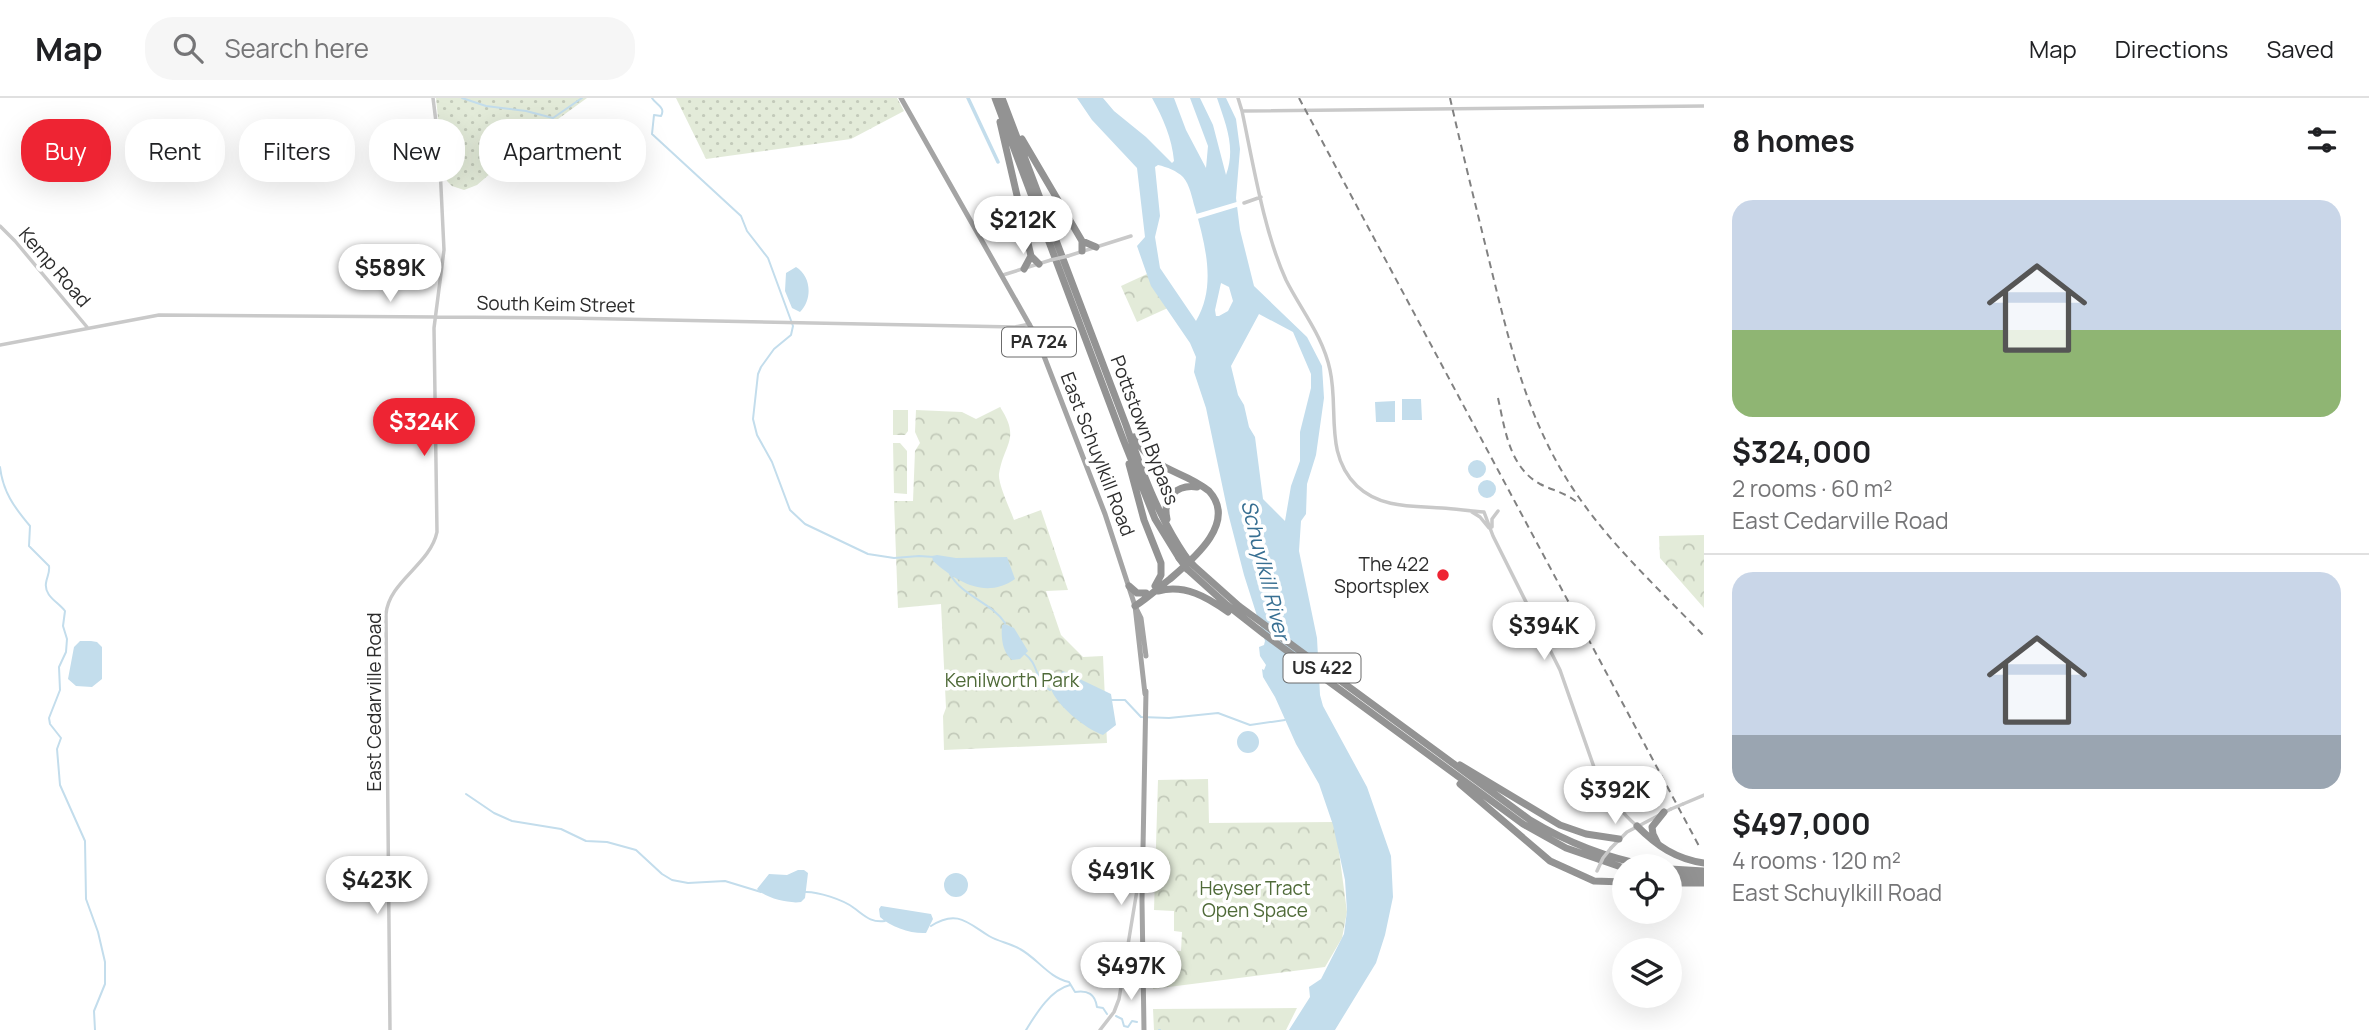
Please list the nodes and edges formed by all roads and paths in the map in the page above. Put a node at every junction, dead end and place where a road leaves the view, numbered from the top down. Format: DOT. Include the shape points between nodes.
graph roads {
  1 [pos="433,98"];
  2 [pos="901,98"];
  3 [pos="994,98"];
  4 [pos="1003,98"];
  5 [pos="1238,98"];
  6 [pos="1704,106"];
  7 [pos="1242,111"];
  8 [pos="1261,197"];
  9 [pos="1244,202"];
  10 [pos="0,226"];
  11 [pos="1131,236"];
  12 [pos="1082,241"];
  13 [pos="1096,247"];
  14 [pos="1082,251"];
  15 [pos="1031,256"];
  16 [pos="1039,264"];
  17 [pos="1024,269"];
  18 [pos="1003,275"];
  19 [pos="435,317"];
  20 [pos="1030,324"];
  21 [pos="87,327"];
  22 [pos="0,345"];
  23 [pos="1126,425"];
  24 [pos="1123,439"];
  25 [pos="1497,511"];
  26 [pos="1493,536"];
  27 [pos="1183,558"];
  28 [pos="1190,567"];
  29 [pos="1129,586"];
  30 [pos="1152,590"];
  31 [pos="1135,606"];
  32 [pos="1241,619"];
  33 [pos="1405,729"];
  34 [pos="1431,757"];
  35 [pos="1704,795"];
  36 [pos="1667,810"];
  37 [pos="1637,826"];
  38 [pos="1619,839"];
  39 [pos="1660,847"];
  40 [pos="1612,857"];
  41 [pos="1143,863"];
  42 [pos="1612,864"];
  43 [pos="1682,870"];
  44 [pos="1702,871"];
  45 [pos="1682,874"];
  46 [pos="1682,878"];
  47 [pos="1594,881"];
  48 [pos="1612,882"];
  49 [pos="390,1030"];
  50 [pos="1100,1030"];
  51 [pos="1144,1030"];
  1 -- 19 [label="street, East Cedarville Road" via="444,250"];
  2 -- 18 [label="main road, East Schuylkill Road / PA 724"];
  3 -- 15 [label="highway"];
  3 -- 24 [label="highway, Pottstown Bypass / US 422"];
  4 -- 12 [label="highway"];
  4 -- 23 [label="highway, Pottstown Bypass / US 422"];
  5 -- 7 [label="street"];
  6 -- 7 [label="street"];
  7 -- 8 [label="street"];
  8 -- 9 [label="street"];
  8 -- 26 [label="street" via="1286,280 1325,352 1331,374 1335,445 1343,467 1356,485 1383,502 1484,512"];
  10 -- 21 [label="street, Kemp Road"];
  11 -- 13 [label="street"];
  12 -- 13 [label="highway"];
  12 -- 14 [label="highway"];
  13 -- 14 [label="street"];
  14 -- 16 [label="street, bridge"];
  15 -- 16 [label="highway"];
  15 -- 17 [label="highway"];
  16 -- 17 [label="street"];
  17 -- 18 [label="street"];
  18 -- 20 [label="main road, East Schuylkill Road / PA 724"];
  19 -- 20 [label="street, South Keim Street"];
  19 -- 21 [label="street, South Keim Street" via="159,315"];
  19 -- 49 [label="street, East Cedarville Road" via="437,531 431,547 390,596 386,614"];
  20 -- 29 [label="main road, East Schuylkill Road / PA 724" via="1102,504"];
  21 -- 22 [label="street, South Keim Street"];
  23 -- 27 [label="highway, Pottstown Bypass / US 422" via="1144,479"];
  23 -- 30 [label="highway" via="1151,459 1206,488 1218,508 1204,547"];
  24 -- 27 [label="highway, Pottstown Bypass / US 422" via="1155,519"];
  24 -- 30 [label="highway" via="1139,505 1161,563 1161,575"];
  25 -- 26 [label="street" via="1492,519"];
  26 -- 37 [label="street" via="1551,648 1595,770"];
  27 -- 28 [label="highway, Pottstown Bypass / US 422, bridge"];
  27 -- 30 [label="highway" via="1165,507 1174,492 1193,486 1212,500 1212,524 1196,551"];
  28 -- 32 [label="highway, Pottstown Bypass / US 422"];
  28 -- 33 [label="highway, Pottstown Bypass / US 422"];
  29 -- 30 [label="highway" via="1139,594"];
  29 -- 31 [label="main road, East Schuylkill Road / PA 724"];
  30 -- 31 [label="highway"];
  30 -- 32 [label="highway" via="1194,592"];
  31 -- 41 [label="main road, East Schuylkill Road / PA 724" via="1144,630"];
  32 -- 34 [label="highway, US 422"];
  33 -- 38 [label="highway" via="1548,819 1586,834"];
  33 -- 40 [label="highway, Pottstown Bypass / US 422" via="1543,828"];
  34 -- 42 [label="highway, US 422" via="1538,834"];
  34 -- 47 [label="highway" via="1550,861"];
  35 -- 36 [label="street, bridge"];
  36 -- 37 [label="street"];
  36 -- 39 [label="highway" via="1652,827"];
  37 -- 38 [label="street"];
  37 -- 39 [label="highway"];
  38 -- 47 [label="street, bridge" via="1603,858"];
  39 -- 44 [label="highway"];
  41 -- 50 [label="street" via="1119,999"];
  41 -- 51 [label="main road, East Schuylkill Road / PA 724"];
  43 -- 44 [label="highway"];
  44 -- 45 [label="highway"];
  44 -- 46 [label="highway"];
  47 -- 48 [label="highway"];
}
